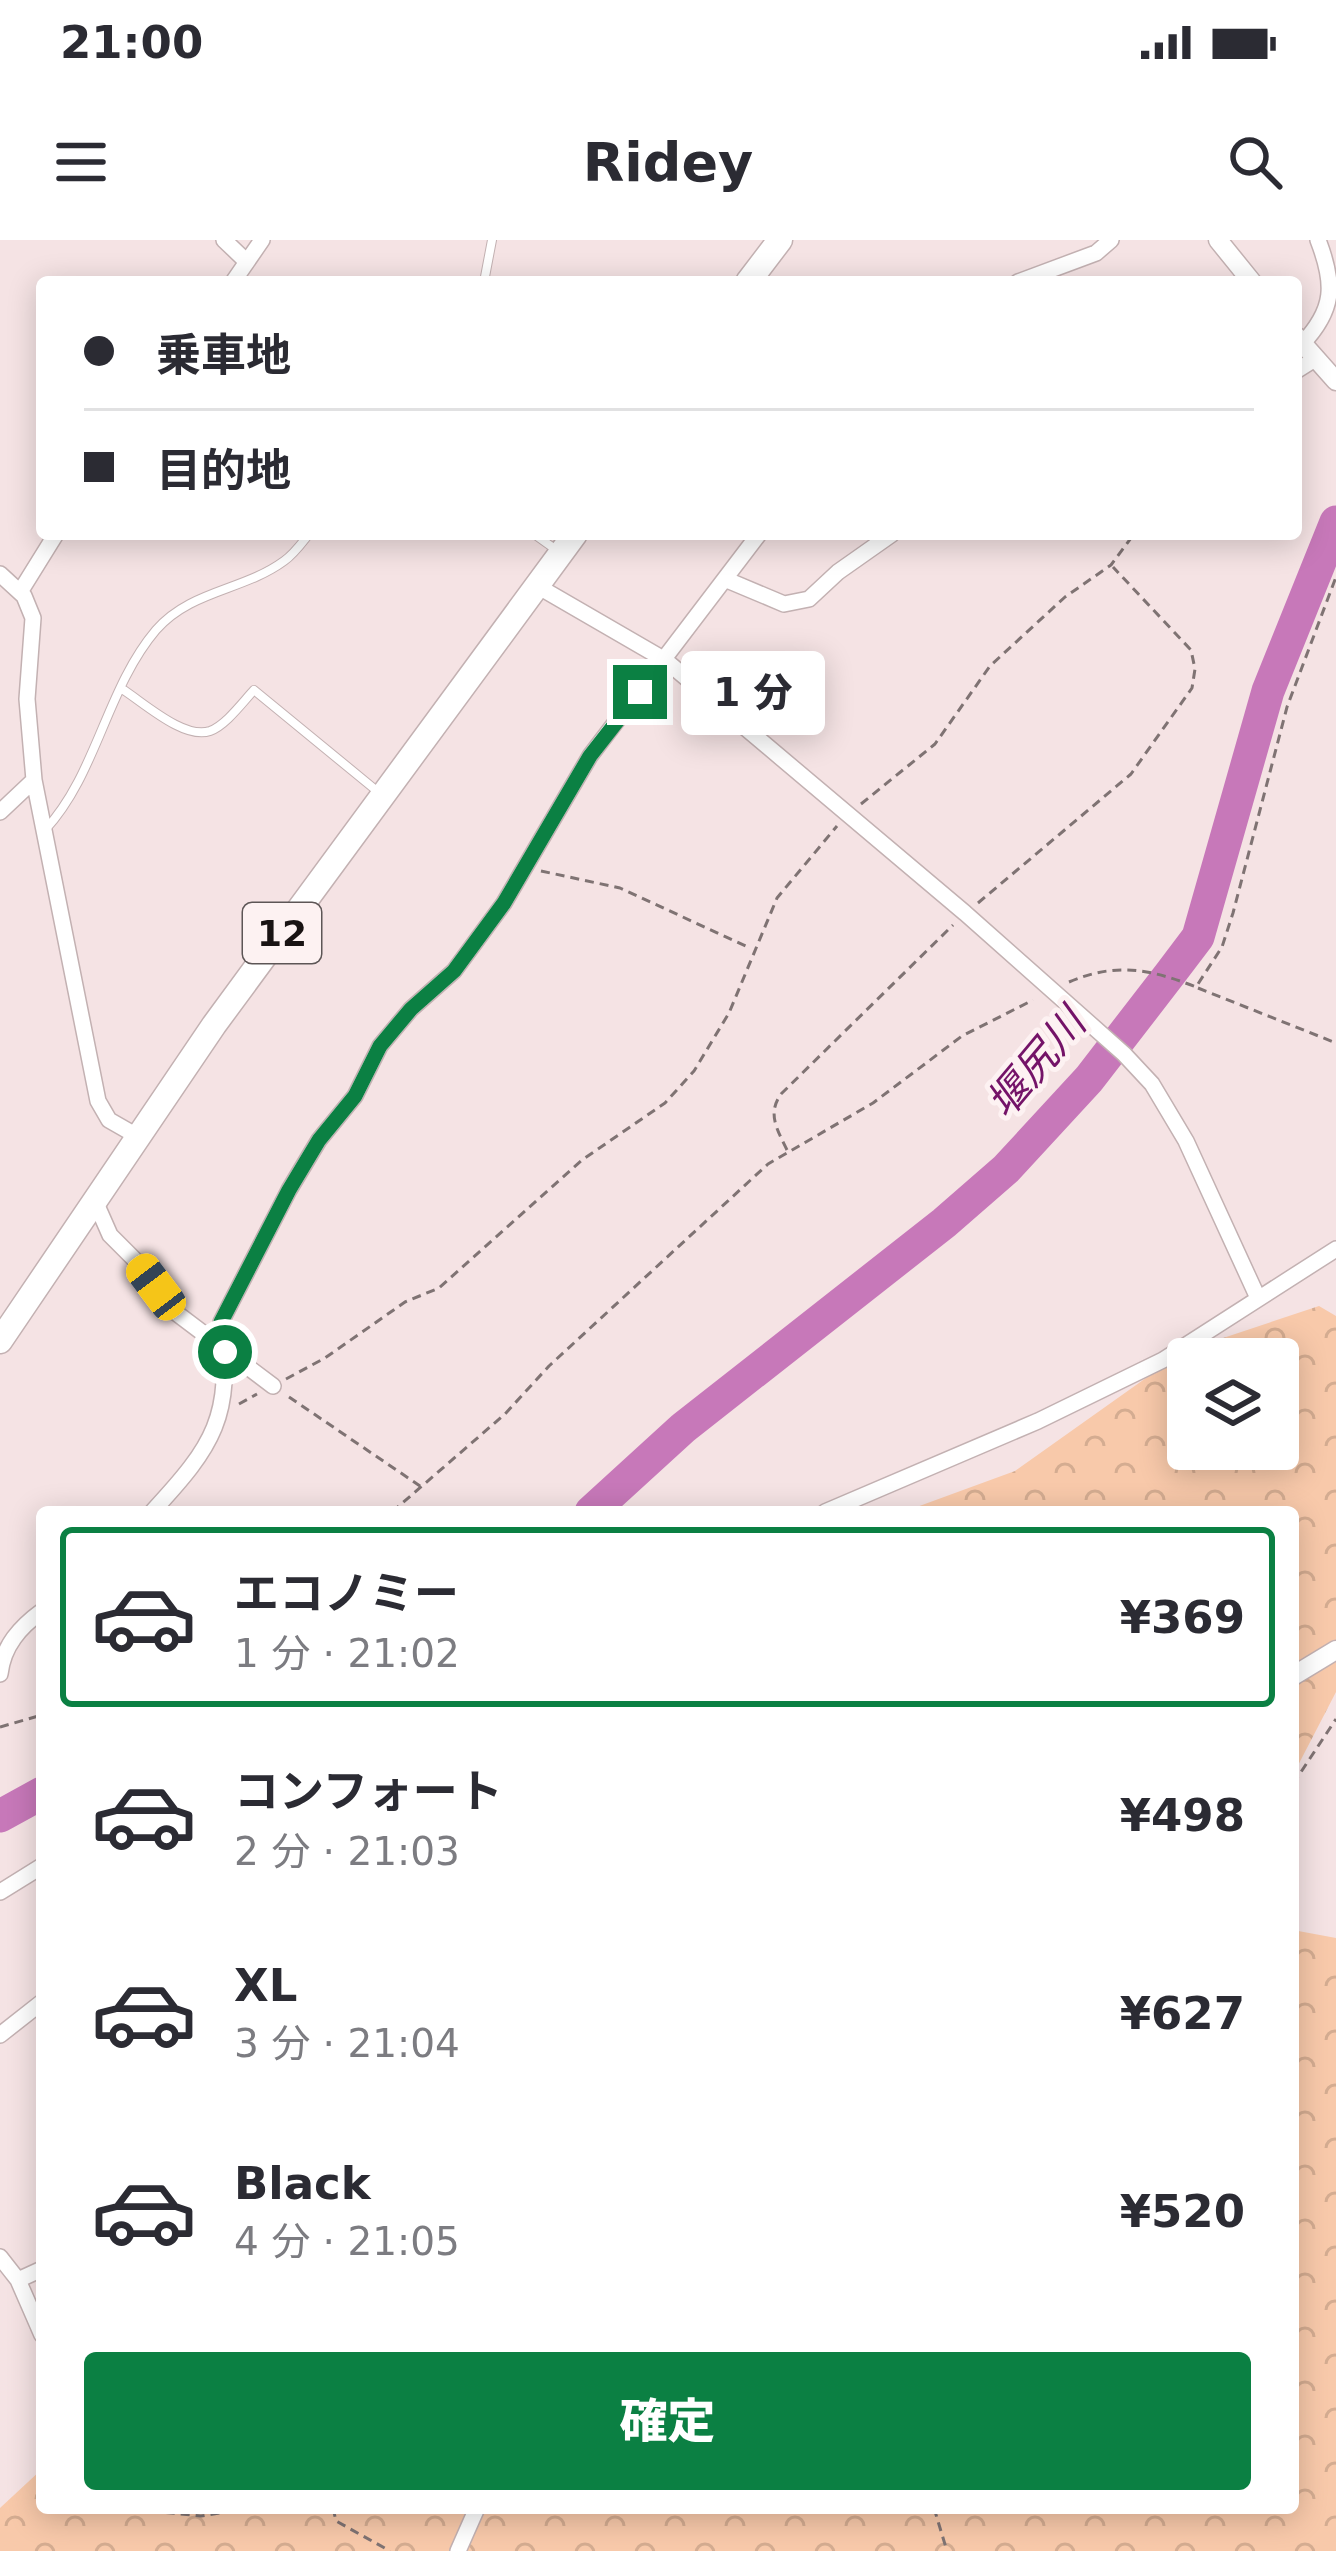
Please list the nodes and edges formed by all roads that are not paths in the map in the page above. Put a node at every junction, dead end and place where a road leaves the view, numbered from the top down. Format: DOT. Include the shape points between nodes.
graph roads {
  1 [pos="224,240"];
  2 [pos="262,240"];
  3 [pos="492,240"];
  4 [pos="780,240"];
  5 [pos="1111,240"];
  6 [pos="1218,240"];
  7 [pos="1318,240"];
  8 [pos="247,262"];
  9 [pos="237,276"];
  10 [pos="485,276"];
  11 [pos="753,276"];
  12 [pos="1034,276"];
  13 [pos="1247,276"];
  14 [pos="1304,346"];
  15 [pos="1336,381"];
  16 [pos="52,540"];
  17 [pos="304,540"];
  18 [pos="755,540"];
  19 [pos="883,540"];
  20 [pos="568,544"];
  21 [pos="0,574"];
  22 [pos="727,580"];
  23 [pos="539,587"];
  24 [pos="20,592"];
  25 [pos="664,660"];
  26 [pos="122,688"];
  27 [pos="34,780"];
  28 [pos="382,796"];
  29 [pos="0,812"];
  30 [pos="44,831"];
  31 [pos="137,1136"];
  32 [pos="95,1202"];
  33 [pos="1336,1250"];
  34 [pos="1258,1298"];
  35 [pos="0,1341"];
  36 [pos="225,1352"];
  37 [pos="273,1386"];
  38 [pos="157,1506"];
  39 [pos="839,1506"];
  40 [pos="36,1615"];
  41 [pos="1336,1649"];
  42 [pos="1299,1672"];
  43 [pos="0,1674"];
  44 [pos="36,1870"];
  45 [pos="0,1892"];
  46 [pos="36,2007"];
  47 [pos="0,2035"];
  48 [pos="0,2257"];
  49 [pos="36,2272"];
  50 [pos="18,2279"];
  51 [pos="36,2321"];
  52 [pos="474,2514"];
  53 [pos="458,2551"];
  1 -- 8 [label="street"];
  2 -- 8 [label="street"];
  3 -- 10 [label="lane"];
  4 -- 11 [label="main road"];
  5 -- 12 [label="street"];
  6 -- 13 [label="street"];
  7 -- 14 [label="street" via="1329,293 1323,322"];
  8 -- 9 [label="street"];
  14 -- 15 [label="street"];
  16 -- 24 [label="street"];
  17 -- 26 [label="lane" via="272,569 180,607 154,633"];
  18 -- 22 [label="street"];
  19 -- 22 [label="street" via="809,599 784,604"];
  20 -- 23 [label="main road, 12"];
  21 -- 24 [label="street"];
  22 -- 25 [label="street"];
  23 -- 25 [label="street"];
  23 -- 28 [label="main road, 12"];
  24 -- 27 [label="street" via="33,618 27,699"];
  25 -- 34 [label="street" via="1054,990 1152,1084"];
  25 -- 36 [label="street" via="590,756 504,903 454,971 380,1046 355,1096 319,1140 221,1322"];
  26 -- 28 [label="lane" via="200,733 214,730 254,690"];
  26 -- 30 [label="lane" via="67,806"];
  27 -- 29 [label="street"];
  27 -- 30 [label="street"];
  28 -- 31 [label="main road, 12"];
  30 -- 31 [label="street" via="98,1101 109,1120"];
  31 -- 32 [label="main road, 12"];
  32 -- 35 [label="main road, 12"];
  32 -- 36 [label="street" via="110,1235 175,1312"];
  33 -- 34 [label="street"];
  34 -- 39 [label="street" via="1163,1360"];
  36 -- 37 [label="street"];
  36 -- 38 [label="street" via="221,1414 199,1460"];
  40 -- 43 [label="street" via="19,1628"];
  41 -- 42 [label="street"];
  44 -- 45 [label="street"];
  46 -- 47 [label="street"];
  48 -- 50 [label="street"];
  49 -- 50 [label="street"];
  50 -- 51 [label="street"];
  52 -- 53 [label="street"];
}
